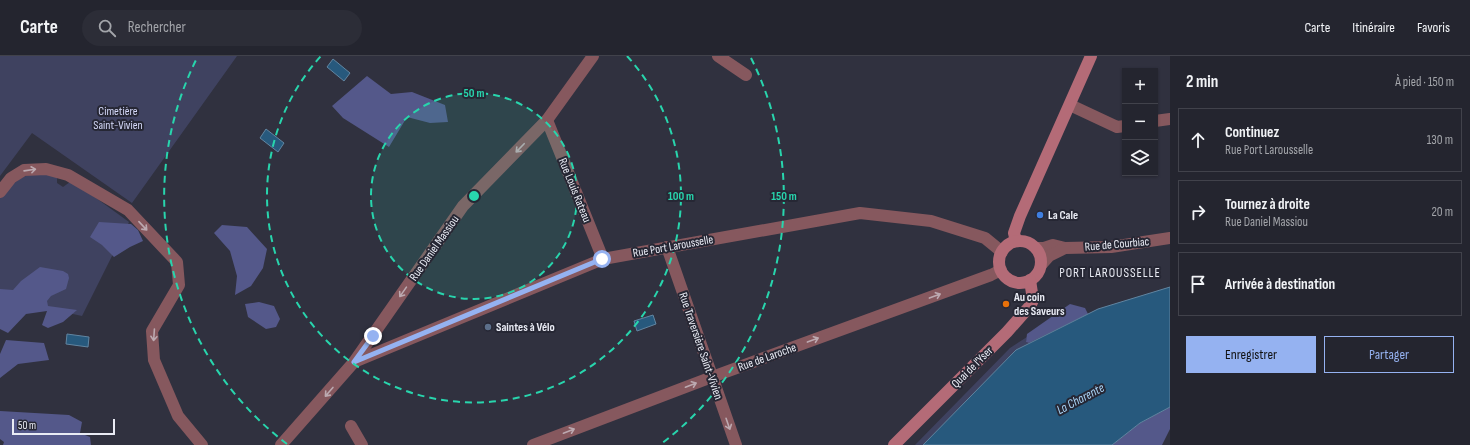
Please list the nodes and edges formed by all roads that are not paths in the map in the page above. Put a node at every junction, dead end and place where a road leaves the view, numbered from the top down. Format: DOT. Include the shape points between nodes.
graph roads {
  1 [pos="593,56"];
  2 [pos="718,56"];
  3 [pos="1091,56"];
  4 [pos="746,75"];
  5 [pos="1070,105"];
  6 [pos="1170,119"];
  7 [pos="547,120"];
  8 [pos="1158,121"];
  9 [pos="1122,126"];
  10 [pos="0,192"];
  11 [pos="1170,238"];
  12 [pos="1016,241"];
  13 [pos="667,247"];
  14 [pos="1036,248"];
  15 [pos="1065,248"];
  16 [pos="1002,252"];
  17 [pos="602,259"];
  18 [pos="1041,265"];
  19 [pos="1001,270"];
  20 [pos="1030,280"];
  21 [pos="354,362"];
  22 [pos="712,377"];
  23 [pos="352,426"];
  24 [pos="202,445"];
  25 [pos="282,445"];
  26 [pos="362,445"];
  27 [pos="533,445"];
  28 [pos="736,445"];
  29 [pos="894,445"];
  1 -- 7 [label="street, Rue Daniel Massiou"];
  2 -- 4 [label="street"];
  3 -- 5 [label="street"];
  5 -- 9 [label="street" via="1117,127"];
  5 -- 12 [label="street" via="1016,226"];
  6 -- 8 [label="street"];
  7 -- 17 [label="street, Rue Louis Rateau"];
  7 -- 21 [label="street, Rue Daniel Massiou, one-way" via="463,206"];
  10 -- 24 [label="street, one-way" via="11,178 24,170 46,169 68,175 128,210 177,262 179,285 152,331 154,360 178,416"];
  11 -- 15 [label="street, Rue de Courbiac" via="1111,247"];
  12 -- 14 [label="street" via="1027,242"];
  12 -- 16 [label="street"];
  13 -- 16 [label="street, Rue Port Larousselle" via="860,213 931,221 985,238"];
  13 -- 17 [label="street, Rue Port Larousselle"];
  13 -- 22 [label="street, Rue Traversière Saint-Vivien"];
  14 -- 15 [label="street, Rue de Courbiac" via="1053,245"];
  14 -- 18 [label="street"];
  15 -- 18 [label="street, Rue de Courbiac" via="1049,256"];
  16 -- 19 [label="street"];
  17 -- 21 [label="street, Rue Port Larousselle"];
  18 -- 20 [label="street"];
  19 -- 20 [label="street" via="1010,280"];
  22 -- 19 [label="street, Rue de Laroche, one-way"];
  20 -- 29 [label="street, Quai de l'Yser" via="1033,300 1030,306"];
  21 -- 25 [label="street, Rue Daniel Massiou, one-way"];
  27 -- 22 [label="street, Rue de Laroche, one-way"];
  22 -- 28 [label="street, Rue Traversière Saint-Vivien, one-way"];
  23 -- 26 [label="street"];
}
